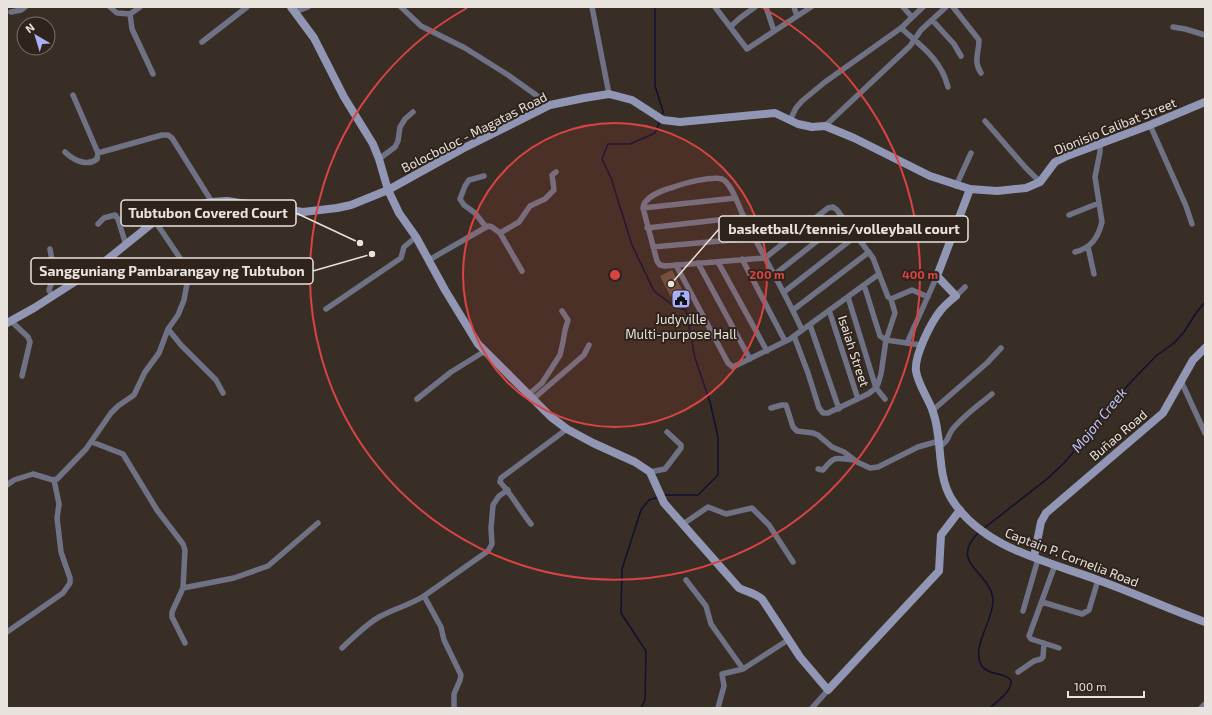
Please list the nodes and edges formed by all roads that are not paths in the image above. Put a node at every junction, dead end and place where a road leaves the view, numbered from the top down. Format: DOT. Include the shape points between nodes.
graph roads {
  1 [pos="25,7"];
  2 [pos="110,7"];
  3 [pos="140,7"];
  4 [pos="247,7"];
  5 [pos="308,7"];
  6 [pos="401,7"];
  7 [pos="592,7"];
  8 [pos="715,7"];
  9 [pos="755,7"];
  10 [pos="766,7"];
  11 [pos="794,7"];
  12 [pos="811,7"];
  13 [pos="903,7"];
  14 [pos="922,7"];
  15 [pos="946,7"];
  16 [pos="953,7"];
  17 [pos="293,9"];
  18 [pos="11,12"];
  19 [pos="130,14"];
  20 [pos="797,16"];
  21 [pos="911,16"];
  22 [pos="933,20"];
  23 [pos="730,27"];
  24 [pos="901,28"];
  25 [pos="1173,28"];
  26 [pos="774,31"];
  27 [pos="1205,35"];
  28 [pos="916,40"];
  29 [pos="202,42"];
  30 [pos="961,56"];
  31 [pos="981,73"];
  32 [pos="153,74"];
  33 [pos="948,87"];
  34 [pos="609,94"];
  35 [pos="73,95"];
  36 [pos="1205,102"];
  37 [pos="550,105"];
  38 [pos="413,112"];
  39 [pos="790,120"];
  40 [pos="985,121"];
  41 [pos="1150,125"];
  42 [pos="825,126"];
  43 [pos="1100,144"];
  44 [pos="65,152"];
  45 [pos="971,152"];
  46 [pos="98,153"];
  47 [pos="379,160"];
  48 [pos="556,172"];
  49 [pos="484,176"];
  50 [pos="1040,182"];
  51 [pos="956,186"];
  52 [pos="388,190"];
  53 [pos="970,190"];
  54 [pos="735,198"];
  55 [pos="212,202"];
  56 [pos="1099,203"];
  57 [pos="642,208"];
  58 [pos="1069,215"];
  59 [pos="744,217"];
  60 [pos="845,220"];
  61 [pos="155,221"];
  62 [pos="98,224"];
  63 [pos="1192,224"];
  64 [pos="486,228"];
  65 [pos="647,228"];
  66 [pos="500,233"];
  67 [pos="857,235"];
  68 [pos="416,237"];
  69 [pos="754,238"];
  70 [pos="126,245"];
  71 [pos="653,247"];
  72 [pos="1088,247"];
  73 [pos="50,249"];
  74 [pos="869,252"];
  75 [pos="1075,252"];
  76 [pos="765,258"];
  77 [pos="742,259"];
  78 [pos="429,260"];
  79 [pos="718,262"];
  80 [pos="698,263"];
  81 [pos="676,265"];
  82 [pos="522,271"];
  83 [pos="879,274"];
  84 [pos="1094,274"];
  85 [pos="774,275"];
  86 [pos="937,276"];
  87 [pos="864,285"];
  88 [pos="965,287"];
  89 [pos="784,292"];
  90 [pos="52,296"];
  91 [pos="956,296"];
  92 [pos="848,297"];
  93 [pos="928,297"];
  94 [pos="891,299"];
  95 [pos="326,309"];
  96 [pos="793,310"];
  97 [pos="830,310"];
  98 [pos="562,311"];
  99 [pos="9,322"];
  100 [pos="810,325"];
  101 [pos="168,329"];
  102 [pos="802,330"];
  103 [pos="794,336"];
  104 [pos="886,340"];
  105 [pos="785,341"];
  106 [pos="907,343"];
  107 [pos="589,345"];
  108 [pos="921,345"];
  109 [pos="1001,348"];
  110 [pos="1205,348"];
  111 [pos="485,351"];
  112 [pos="767,351"];
  113 [pos="750,359"];
  114 [pos="22,376"];
  115 [pos="1181,381"];
  116 [pos="876,388"];
  117 [pos="222,393"];
  118 [pos="992,394"];
  119 [pos="530,397"];
  120 [pos="885,398"];
  121 [pos="417,399"];
  122 [pos="858,399"];
  123 [pos="771,408"];
  124 [pos="839,408"];
  125 [pos="933,410"];
  126 [pos="567,429"];
  127 [pos="667,432"];
  128 [pos="1205,433"];
  129 [pos="92,442"];
  130 [pos="939,444"];
  131 [pos="853,460"];
  132 [pos="818,469"];
  133 [pos="650,472"];
  134 [pos="54,480"];
  135 [pos="7,485"];
  136 [pos="508,490"];
  137 [pos="960,510"];
  138 [pos="318,523"];
  139 [pos="531,524"];
  140 [pos="683,524"];
  141 [pos="1036,558"];
  142 [pos="793,562"];
  143 [pos="1055,565"];
  144 [pos="686,580"];
  145 [pos="1098,580"];
  146 [pos="183,588"];
  147 [pos="424,596"];
  148 [pos="1042,602"];
  149 [pos="1023,611"];
  150 [pos="1205,621"];
  151 [pos="7,632"];
  152 [pos="788,640"];
  153 [pos="185,642"];
  154 [pos="1044,643"];
  155 [pos="342,648"];
  156 [pos="1059,648"];
  157 [pos="743,669"];
  158 [pos="1018,672"];
  159 [pos="828,690"];
  160 [pos="1205,704"];
  161 [pos="454,708"];
  162 [pos="718,708"];
  163 [pos="812,708"];
  164 [pos="1201,708"];
  1 -- 18 [label="street"];
  2 -- 19 [label="street" via="117,13"];
  3 -- 19 [label="street"];
  4 -- 29 [label="street"];
  5 -- 17 [label="street"];
  6 -- 37 [label="street" via="421,26 465,48"];
  7 -- 34 [label="street"];
  8 -- 23 [label="street"];
  9 -- 23 [label="street"];
  10 -- 26 [label="street"];
  11 -- 20 [label="street"];
  12 -- 20 [label="street"];
  13 -- 21 [label="street"];
  14 -- 21 [label="street"];
  15 -- 22 [label="street"];
  16 -- 31 [label="street" via="979,40 976,63"];
  17 -- 47 [label="street" via="314,38 344,97 373,144"];
  19 -- 32 [label="street" via="132,29"];
  20 -- 26 [label="street"];
  21 -- 24 [label="street"];
  22 -- 28 [label="street"];
  22 -- 30 [label="street"];
  23 -- 26 [label="street" via="747,49"];
  24 -- 28 [label="street"];
  24 -- 39 [label="street" via="802,101"];
  25 -- 27 [label="street"];
  28 -- 33 [label="street" via="934,58"];
  28 -- 42 [label="street"];
  34 -- 37 [label="street, Bolocboloc - Magatas Road"];
  34 -- 39 [label="street, Bolocboloc - Magatas Road" via="632,100 660,118 688,121 770,112"];
  35 -- 46 [label="street"];
  36 -- 41 [label="street, Dionisio Calibat Street"];
  37 -- 52 [label="street, Bolocboloc - Magatas Road"];
  38 -- 47 [label="street" via="400,127 395,147"];
  39 -- 42 [label="street, Bolocboloc - Magatas Road" via="812,127"];
  40 -- 50 [label="street"];
  41 -- 43 [label="street, Dionisio Calibat Street"];
  41 -- 63 [label="street"];
  42 -- 51 [label="street, Bolocboloc - Magatas Road"];
  43 -- 50 [label="street, Dionisio Calibat Street" via="1055,162"];
  43 -- 56 [label="street" via="1095,177"];
  44 -- 46 [label="street" via="77,161 89,163 97,159"];
  45 -- 51 [label="street"];
  46 -- 55 [label="street" via="168,135"];
  47 -- 52 [label="street"];
  48 -- 66 [label="street" via="552,175 554,190 545,199 530,206 520,222"];
  49 -- 64 [label="street" via="469,180 460,199"];
  50 -- 53 [label="street" via="1026,188"];
  51 -- 53 [label="street, Bolocboloc - Magatas Road"];
  52 -- 55 [label="street, Bolocboloc - Magatas Road" via="351,205 303,212 227,201"];
  52 -- 68 [label="street" via="399,213"];
  53 -- 86 [label="street"];
  54 -- 57 [label="street"];
  54 -- 57 [label="street" via="724,181 703,180 658,193 644,202"];
  54 -- 59 [label="street"];
  55 -- 61 [label="street, Bolocboloc - Magatas Road" via="192,206"];
  56 -- 58 [label="street"];
  56 -- 72 [label="street" via="1102,222 1096,240"];
  57 -- 65 [label="street"];
  59 -- 65 [label="street"];
  59 -- 69 [label="street"];
  60 -- 67 [label="street"];
  60 -- 76 [label="street" via="835,208 830,207"];
  60 -- 85 [label="street"];
  61 -- 70 [label="street, Bolocboloc - Magatas Road"];
  61 -- 101 [label="street" via="188,270 184,300"];
  62 -- 70 [label="street" via="104,218 115,215"];
  64 -- 66 [label="street" via="490,226"];
  64 -- 78 [label="street"];
  65 -- 71 [label="street"];
  66 -- 82 [label="street"];
  67 -- 74 [label="street"];
  67 -- 89 [label="street"];
  68 -- 78 [label="street"];
  68 -- 95 [label="street" via="404,247 401,258"];
  69 -- 71 [label="street"];
  69 -- 76 [label="street"];
  70 -- 90 [label="street, Bolocboloc - Magatas Road" via="98,267"];
  71 -- 81 [label="street" via="660,265"];
  72 -- 75 [label="street"];
  72 -- 84 [label="street"];
  73 -- 90 [label="street" via="54,276 48,290"];
  74 -- 83 [label="street"];
  74 -- 96 [label="street"];
  76 -- 77 [label="street"];
  76 -- 85 [label="street"];
  77 -- 79 [label="street"];
  77 -- 105 [label="street"];
  78 -- 111 [label="street" via="467,328"];
  79 -- 80 [label="street"];
  79 -- 112 [label="street"];
  80 -- 81 [label="street"];
  80 -- 113 [label="street"];
  81 -- 113 [label="street" via="728,363 735,367"];
  83 -- 87 [label="street"];
  83 -- 94 [label="street"];
  85 -- 89 [label="street"];
  86 -- 91 [label="street"];
  86 -- 93 [label="street"];
  87 -- 92 [label="street"];
  87 -- 104 [label="street" via="879,333"];
  88 -- 91 [label="street"];
  89 -- 96 [label="street"];
  90 -- 99 [label="street, Bolocboloc - Magatas Road"];
  91 -- 108 [label="street, Captain P. Cornelia Road" via="940,311"];
  92 -- 97 [label="street"];
  92 -- 116 [label="street"];
  93 -- 94 [label="street" via="912,290"];
  93 -- 106 [label="street"];
  94 -- 104 [label="street" via="895,313"];
  96 -- 102 [label="street"];
  97 -- 100 [label="street"];
  97 -- 122 [label="street, Isaiah Street"];
  98 -- 119 [label="street" via="568,320 560,355"];
  99 -- 114 [label="street" via="28,337 30,342"];
  100 -- 102 [label="street"];
  100 -- 124 [label="street"];
  101 -- 117 [label="street" via="216,380"];
  101 -- 129 [label="street" via="159,353 134,395 111,413"];
  102 -- 103 [label="street"];
  103 -- 105 [label="street"];
  103 -- 124 [label="street" via="818,408 825,413"];
  104 -- 106 [label="street"];
  104 -- 116 [label="street" via="881,374"];
  105 -- 112 [label="street"];
  106 -- 108 [label="street"];
  107 -- 119 [label="street" via="584,355"];
  108 -- 125 [label="street, Captain P. Cornelia Road" via="916,373"];
  109 -- 125 [label="street"];
  110 -- 115 [label="street, Buñao Road" via="1193,360"];
  111 -- 119 [label="street"];
  111 -- 121 [label="street" via="451,372"];
  112 -- 113 [label="street"];
  115 -- 128 [label="street"];
  115 -- 141 [label="street, Buñao Road" via="1163,413 1046,513 1041,522"];
  116 -- 120 [label="street"];
  116 -- 122 [label="street"];
  118 -- 130 [label="street" via="951,431 944,444"];
  119 -- 126 [label="street"];
  122 -- 124 [label="street"];
  123 -- 131 [label="street" via="786,405 797,431 818,435"];
  125 -- 130 [label="street, Captain P. Cornelia Road"];
  126 -- 133 [label="street"];
  126 -- 136 [label="street" via="501,478 500,482"];
  127 -- 133 [label="street" via="681,448 665,469"];
  129 -- 134 [label="street" via="60,478"];
  129 -- 146 [label="street" via="123,454 157,510 183,544"];
  130 -- 131 [label="street" via="918,447 878,467 870,468"];
  130 -- 137 [label="street, Captain P. Cornelia Road" via="947,488"];
  131 -- 132 [label="street" via="834,458 823,470"];
  133 -- 140 [label="street" via="660,495"];
  134 -- 135 [label="street" via="33,474"];
  134 -- 151 [label="street" via="59,504 57,518 61,552 70,583 63,593"];
  136 -- 139 [label="street"];
  136 -- 147 [label="street" via="499,496 494,505 491,548"];
  137 -- 141 [label="street, Captain P. Cornelia Road" via="990,536 1008,547"];
  137 -- 159 [label="street" via="941,535 939,571"];
  138 -- 146 [label="street" via="268,566 234,578"];
  140 -- 142 [label="street" via="708,507 726,514 752,508 769,525"];
  140 -- 152 [label="street" via="739,588 762,599"];
  141 -- 143 [label="street, Captain P. Cornelia Road"];
  141 -- 149 [label="street"];
  143 -- 145 [label="street, Captain P. Cornelia Road"];
  143 -- 148 [label="street"];
  144 -- 157 [label="street" via="706,606 711,624"];
  145 -- 148 [label="street" via="1089,610 1085,613"];
  145 -- 150 [label="street, Captain P. Cornelia Road"];
  146 -- 153 [label="street" via="172,617"];
  147 -- 155 [label="street" via="379,617"];
  147 -- 161 [label="street" via="441,626 444,640 461,675 454,694"];
  148 -- 154 [label="street" via="1029,636"];
  152 -- 157 [label="street"];
  152 -- 159 [label="street"];
  154 -- 156 [label="street"];
  154 -- 158 [label="street" via="1043,657"];
  157 -- 162 [label="street" via="722,674 724,686"];
  159 -- 163 [label="street"];
  160 -- 164 [label="street"];
}
